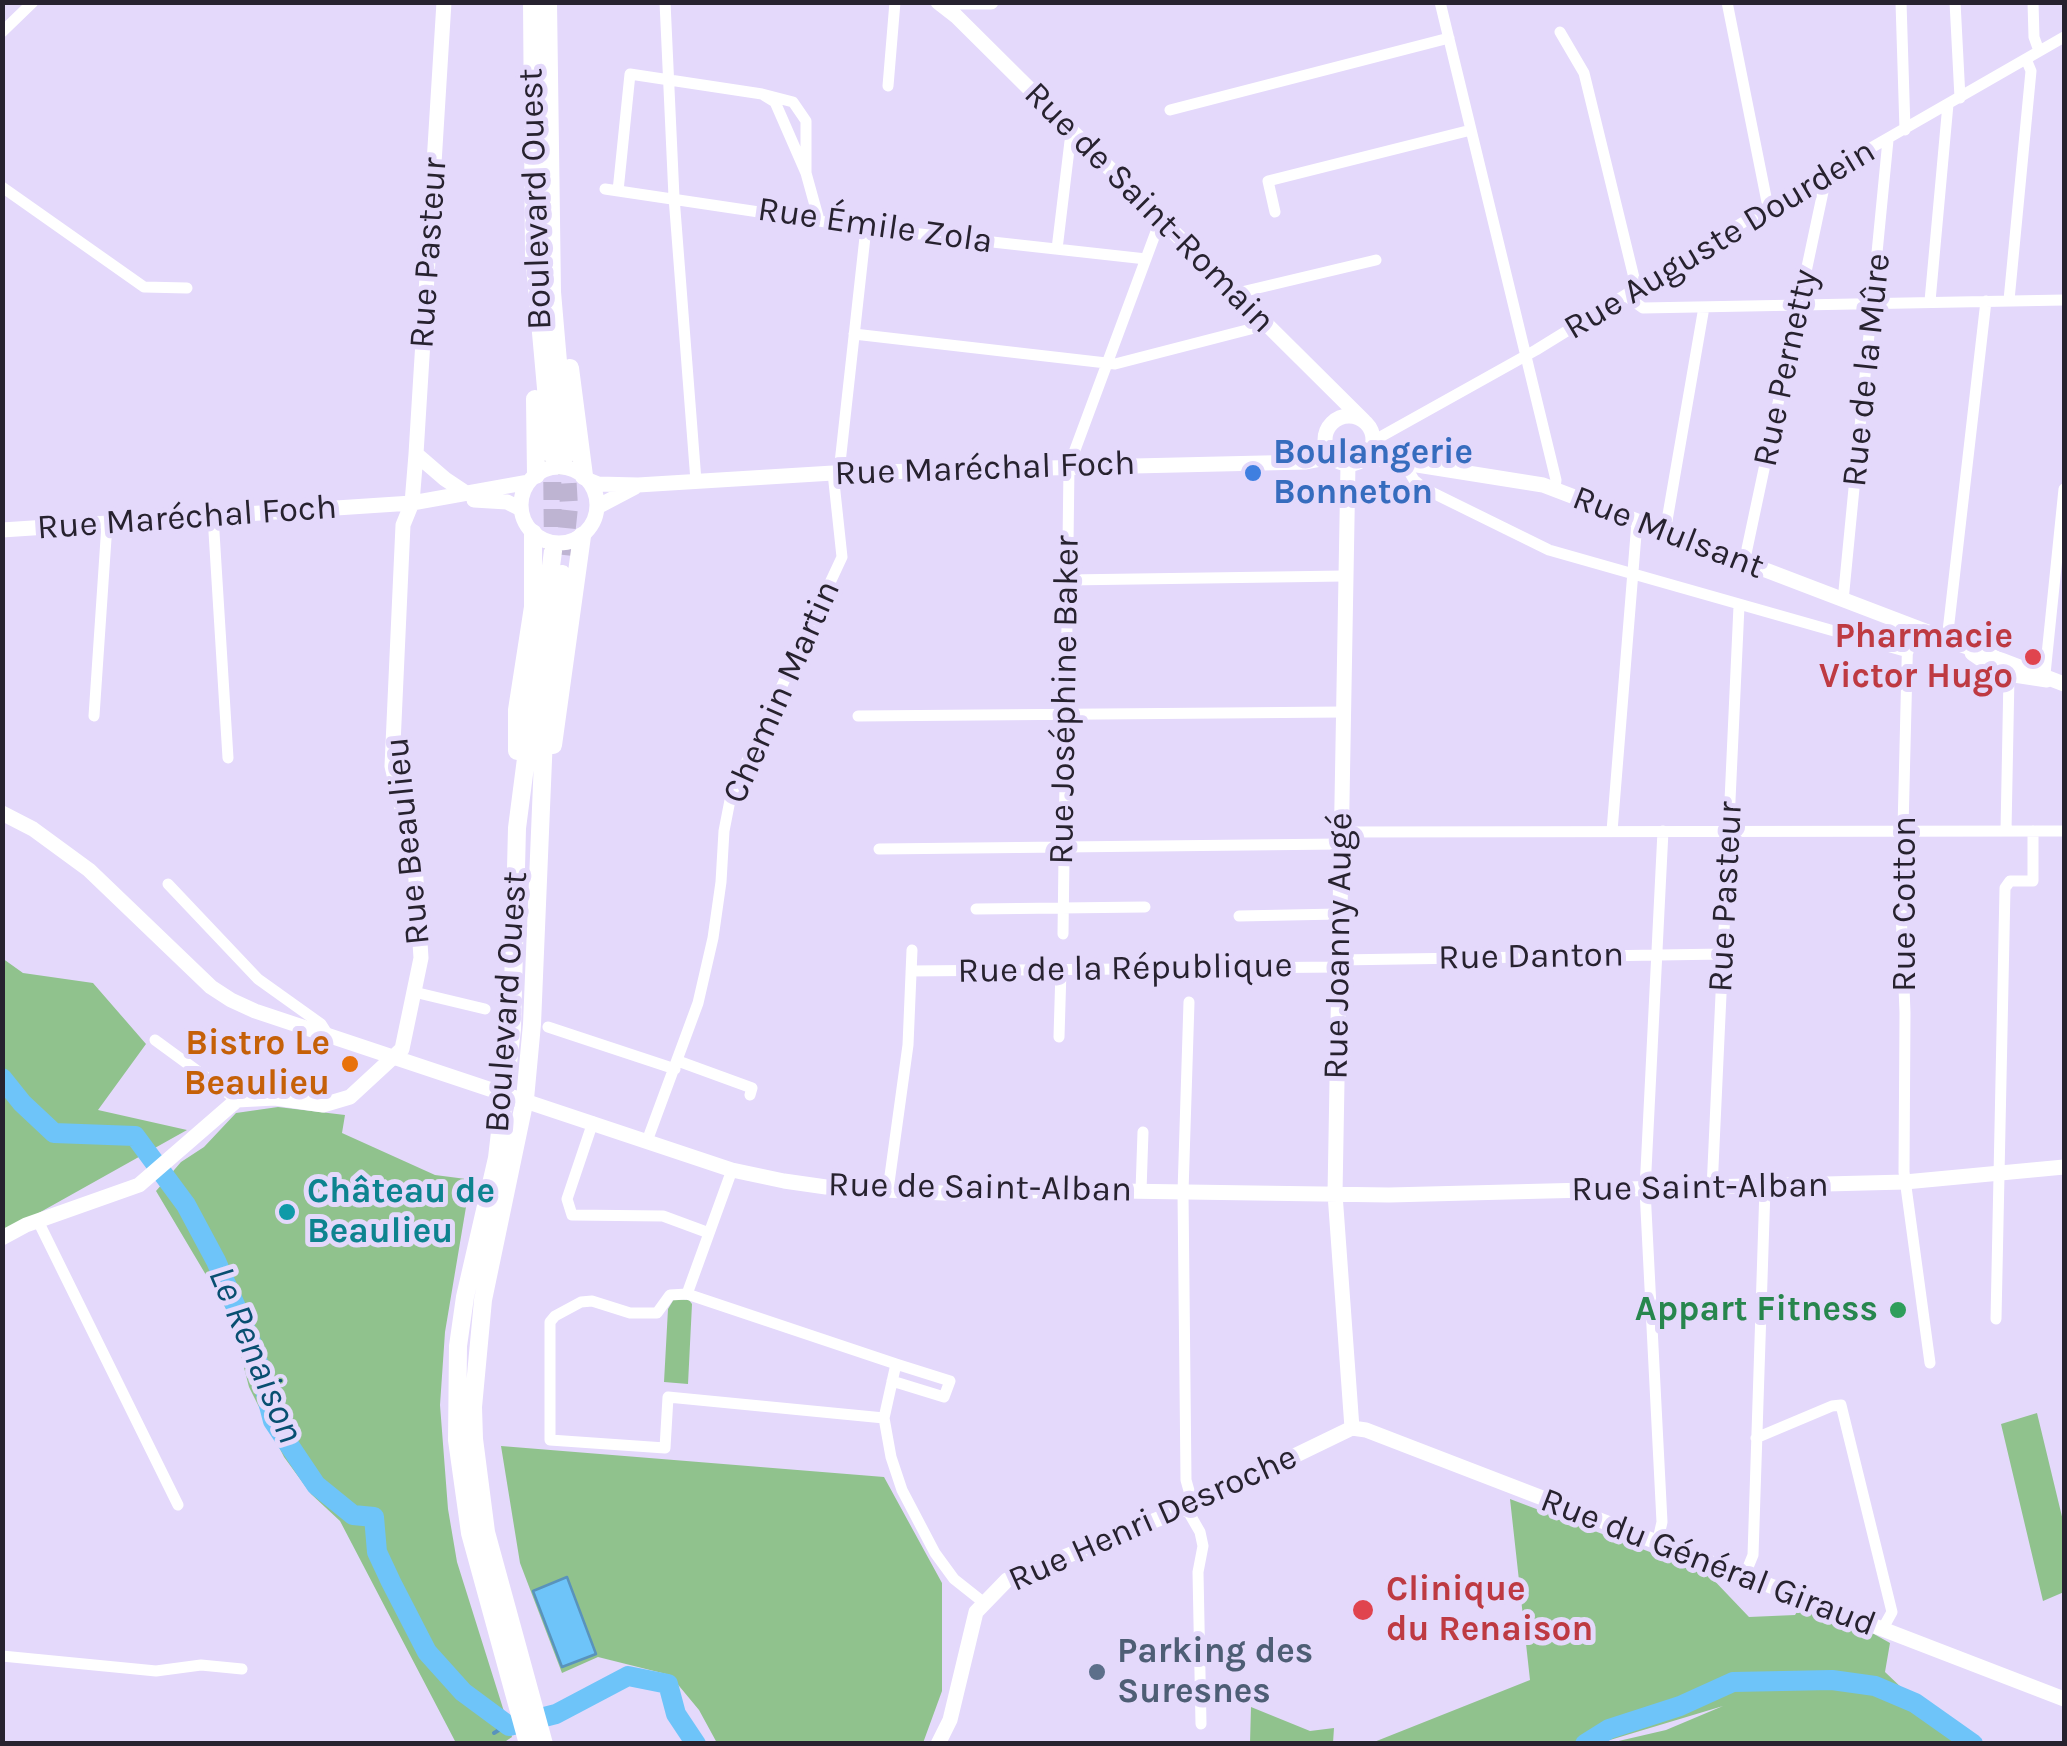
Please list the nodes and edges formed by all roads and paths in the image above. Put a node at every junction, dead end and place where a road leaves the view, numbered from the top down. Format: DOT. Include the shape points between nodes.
graph roads {
  1 [pos="33,2"];
  2 [pos="444,2"];
  3 [pos="532,2"];
  4 [pos="548,2"];
  5 [pos="665,2"];
  6 [pos="896,2"];
  7 [pos="938,2"];
  8 [pos="991,2"];
  9 [pos="1440,2"];
  10 [pos="1726,2"];
  11 [pos="1901,2"];
  12 [pos="1955,2"];
  13 [pos="2033,2"];
  14 [pos="960,5"];
  15 [pos="2,32"];
  16 [pos="1560,32"];
  17 [pos="2064,37"];
  18 [pos="1449,38"];
  19 [pos="2040,51"];
  20 [pos="2026,58"];
  21 [pos="530,79"];
  22 [pos="668,79"];
  23 [pos="888,86"];
  24 [pos="762,94"];
  25 [pos="1954,101"];
  26 [pos="1170,110"];
  27 [pos="1471,130"];
  28 [pos="1905,130"];
  29 [pos="1071,133"];
  30 [pos="1888,140"];
  31 [pos="806,173"];
  32 [pos="1827,173"];
  33 [pos="2,187"];
  34 [pos="674,197"];
  35 [pos="1768,207"];
  36 [pos="1275,212"];
  37 [pos="819,220"];
  38 [pos="1160,221"];
  39 [pos="551,224"];
  40 [pos="866,228"];
  41 [pos="1057,249"];
  42 [pos="1146,259"];
  43 [pos="1376,260"];
  44 [pos="187,288"];
  45 [pos="1631,293"];
  46 [pos="1233,294"];
  47 [pos="2009,300"];
  48 [pos="2064,300"];
  49 [pos="1930,301"];
  50 [pos="1986,301"];
  51 [pos="1874,302"];
  52 [pos="1800,304"];
  53 [pos="1704,307"];
  54 [pos="1266,325"];
  55 [pos="854,334"];
  56 [pos="1525,356"];
  57 [pos="1106,364"];
  58 [pos="1328,386"];
  59 [pos="1338,419"];
  60 [pos="1364,421"];
  61 [pos="1374,441"];
  62 [pos="416,454"];
  63 [pos="1332,457"];
  64 [pos="1367,457"];
  65 [pos="1404,463"];
  66 [pos="1348,464"];
  67 [pos="1068,466"];
  68 [pos="836,472"];
  69 [pos="533,478"];
  70 [pos="586,478"];
  71 [pos="696,481"];
  72 [pos="638,485"];
  73 [pos="2064,489"];
  74 [pos="1555,490"];
  75 [pos="466,493"];
  76 [pos="430,498"];
  77 [pos="412,503"];
  78 [pos="598,507"];
  79 [pos="521,510"];
  80 [pos="213,516"];
  81 [pos="1638,522"];
  82 [pos="107,524"];
  83 [pos="2,530"];
  84 [pos="1664,532"];
  85 [pos="532,533"];
  86 [pos="582,536"];
  87 [pos="1744,562"];
  88 [pos="1632,575"];
  89 [pos="1344,576"];
  90 [pos="1067,580"];
  91 [pos="1844,601"];
  92 [pos="1739,606"];
  93 [pos="1908,625"];
  94 [pos="1954,642"];
  95 [pos="1908,652"];
  96 [pos="2011,670"];
  97 [pos="2054,680"];
  98 [pos="1344,712"];
  99 [pos="94,716"];
  100 [pos="858,716"];
  101 [pos="1065,716"];
  102 [pos="228,758"];
  103 [pos="2,813"];
  104 [pos="538,824"];
  105 [pos="516,828"];
  106 [pos="1903,830"];
  107 [pos="2064,830"];
  108 [pos="1612,831"];
  109 [pos="1664,831"];
  110 [pos="1729,831"];
  111 [pos="2006,831"];
  112 [pos="2034,831"];
  113 [pos="1340,838"];
  114 [pos="1063,847"];
  115 [pos="879,849"];
  116 [pos="168,884"];
  117 [pos="1145,907"];
  118 [pos="1063,908"];
  119 [pos="976,909"];
  120 [pos="1339,914"];
  121 [pos="1239,916"];
  122 [pos="1063,934"];
  123 [pos="912,950"];
  124 [pos="1658,954"];
  125 [pos="1724,954"];
  126 [pos="1338,964"];
  127 [pos="1061,970"];
  128 [pos="911,971"];
  129 [pos="414,992"];
  130 [pos="1189,1002"];
  131 [pos="484,1009"];
  132 [pos="548,1027"];
  133 [pos="328,1035"];
  134 [pos="1059,1037"];
  135 [pos="155,1040"];
  136 [pos="394,1057"];
  137 [pos="677,1065"];
  138 [pos="750,1095"];
  139 [pos="237,1100"];
  140 [pos="593,1122"];
  141 [pos="1143,1132"];
  142 [pos="647,1140"];
  143 [pos="2064,1167"];
  144 [pos="732,1170"];
  145 [pos="1998,1174"];
  146 [pos="1905,1182"];
  147 [pos="1765,1188"];
  148 [pos="1712,1189"];
  149 [pos="888,1190"];
  150 [pos="1646,1190"];
  151 [pos="1141,1191"];
  152 [pos="1183,1192"];
  153 [pos="1335,1194"];
  154 [pos="38,1221"];
  155 [pos="709,1233"];
  156 [pos="2,1240"];
  157 [pos="687,1294"];
  158 [pos="1996,1319"];
  159 [pos="1930,1363"];
  160 [pos="896,1364"];
  161 [pos="892,1381"];
  162 [pos="884,1418"];
  163 [pos="1352,1428"];
  164 [pos="1756,1438"];
  165 [pos="178,1505"];
  166 [pos="1189,1506"];
  167 [pos="1657,1544"];
  168 [pos="1744,1577"];
  169 [pos="984,1602"];
  170 [pos="1882,1630"];
  171 [pos="2,1656"];
  172 [pos="242,1669"];
  173 [pos="524,1699"];
  174 [pos="2064,1699"];
  175 [pos="1201,1724"];
  176 [pos="535,1740"];
  177 [pos="938,1744"];
  1 -- 15 [label="street"];
  2 -- 62 [label="street, Rue Pasteur"];
  3 -- 21 [label="main road, Boulevard Ouest"];
  4 -- 39 [label="main road, Boulevard Ouest"];
  5 -- 22 [label="street"];
  6 -- 23 [label="street"];
  7 -- 14 [label="street, Rue de Saint-Romain"];
  8 -- 14 [label="street"];
  9 -- 18 [label="street"];
  10 -- 35 [label="street"];
  11 -- 28 [label="street"];
  12 -- 25 [label="street"];
  13 -- 19 [label="street"];
  14 -- 29 [label="street, Rue de Saint-Romain" via="969,30"];
  16 -- 45 [label="street" via="1584,73"];
  17 -- 19 [label="street, Rue Auguste Dourdein"];
  18 -- 26 [label="street"];
  18 -- 27 [label="street"];
  19 -- 20 [label="street, Rue Auguste Dourdein"];
  20 -- 25 [label="street, Rue Auguste Dourdein"];
  20 -- 47 [label="street" via="2031,72"];
  21 -- 39 [label="main road, Boulevard Ouest" via="534,255 559,455"];
  21 -- 69 [label="main road" via="524,255 537,430"];
  22 -- 24 [label="street"];
  22 -- 34 [label="street"];
  22 -- 34 [label="street, Rue Émile Zola" via="630,74 612,190"];
  24 -- 31 [label="street" via="776,102"];
  24 -- 31 [label="street" via="801,109 808,132"];
  25 -- 28 [label="street, Rue Auguste Dourdein"];
  25 -- 49 [label="street"];
  27 -- 36 [label="street" via="1268,182"];
  27 -- 56 [label="street"];
  28 -- 30 [label="street, Rue Auguste Dourdein"];
  29 -- 38 [label="street, Rue de Saint-Romain"];
  29 -- 41 [label="street"];
  30 -- 32 [label="street, Rue Auguste Dourdein"];
  30 -- 51 [label="street, Rue de la Mûre"];
  31 -- 37 [label="street"];
  32 -- 35 [label="street, Rue Auguste Dourdein"];
  32 -- 52 [label="street, Rue Pernetty"];
  33 -- 44 [label="street" via="144,287"];
  34 -- 37 [label="street, Rue Émile Zola"];
  34 -- 71 [label="street"];
  35 -- 45 [label="street, Rue Auguste Dourdein"];
  37 -- 40 [label="street, Rue Émile Zola"];
  38 -- 42 [label="street, Rue Joséphine Baker"];
  38 -- 46 [label="street, Rue de Saint-Romain"];
  39 -- 70 [label="main road"];
  40 -- 41 [label="street, Rue Émile Zola"];
  40 -- 55 [label="street, Chemin Martin"];
  41 -- 42 [label="street, Rue Émile Zola"];
  42 -- 57 [label="street, Rue Joséphine Baker"];
  43 -- 46 [label="street"];
  45 -- 53 [label="street" via="1644,308"];
  45 -- 56 [label="street, Rue Auguste Dourdein"];
  46 -- 54 [label="street, Rue de Saint-Romain"];
  47 -- 48 [label="street"];
  47 -- 50 [label="street"];
  49 -- 50 [label="street"];
  49 -- 51 [label="street"];
  50 -- 94 [label="street"];
  51 -- 52 [label="street"];
  51 -- 91 [label="street, Rue de la Mûre"];
  52 -- 53 [label="street"];
  52 -- 87 [label="street, Rue Pernetty"];
  53 -- 84 [label="street"];
  54 -- 57 [label="street"];
  54 -- 58 [label="street, Rue de Saint-Romain"];
  55 -- 57 [label="street"];
  55 -- 68 [label="street, Chemin Martin"];
  56 -- 61 [label="street, Rue Auguste Dourdein"];
  56 -- 74 [label="street"];
  57 -- 67 [label="street, Rue Joséphine Baker"];
  58 -- 59 [label="street, Rue de Saint-Romain" via="1339,403"];
  58 -- 60 [label="street, Rue de Saint-Romain"];
  59 -- 60 [label="street"];
  59 -- 63 [label="street" via="1326,434"];
  60 -- 61 [label="street"];
  61 -- 64 [label="street"];
  62 -- 75 [label="street"];
  62 -- 77 [label="street, Rue Pasteur"];
  63 -- 66 [label="street"];
  63 -- 67 [label="street, Rue Maréchal Foch"];
  64 -- 65 [label="street, Rue Mulsant"];
  64 -- 66 [label="street"];
  65 -- 74 [label="street, Rue Mulsant"];
  65 -- 88 [label="street" via="1425,488 1549,550"];
  66 -- 89 [label="street, Rue Joanny Augé"];
  67 -- 68 [label="street, Rue Maréchal Foch"];
  67 -- 90 [label="street, Rue Joséphine Baker"];
  68 -- 71 [label="street, Rue Maréchal Foch"];
  68 -- 137 [label="street, Chemin Martin" via="842,557 732,795 713,938"];
  69 -- 70 [label="street" via="562,467"];
  69 -- 75 [label="street, Rue Maréchal Foch"];
  69 -- 79 [label="street"];
  70 -- 72 [label="street, Rue Maréchal Foch"];
  70 -- 78 [label="street"];
  71 -- 72 [label="street, Rue Maréchal Foch"];
  72 -- 78 [label="street, Rue Maréchal Foch"];
  73 -- 97 [label="street"];
  74 -- 81 [label="street, Rue Mulsant"];
  75 -- 76 [label="street, Rue Maréchal Foch"];
  76 -- 77 [label="street, Rue Maréchal Foch"];
  76 -- 79 [label="street, Rue Maréchal Foch" via="507,502"];
  77 -- 80 [label="street, Rue Maréchal Foch"];
  77 -- 129 [label="street, Rue Beaulieu" via="403,525 392,766 415,865 421,958"];
  78 -- 86 [label="street"];
  79 -- 85 [label="street"];
  80 -- 82 [label="street, Rue Maréchal Foch"];
  80 -- 102 [label="street"];
  81 -- 84 [label="street, Rue Mulsant"];
  81 -- 88 [label="street"];
  82 -- 83 [label="street, Rue Maréchal Foch"];
  82 -- 99 [label="street"];
  84 -- 87 [label="street, Rue Mulsant"];
  85 -- 86 [label="street" via="554,543"];
  85 -- 105 [label="main road" via="533,607 517,710"];
  86 -- 104 [label="main road"];
  87 -- 91 [label="street, Rue Mulsant"];
  88 -- 92 [label="street"];
  88 -- 108 [label="street"];
  89 -- 90 [label="street"];
  89 -- 98 [label="street, Rue Joanny Augé"];
  90 -- 101 [label="street, Rue Joséphine Baker"];
  91 -- 93 [label="street, Rue Mulsant"];
  92 -- 95 [label="street"];
  92 -- 110 [label="street, Rue Pasteur"];
  93 -- 94 [label="street, Rue Mulsant"];
  93 -- 95 [label="street, Rue Cotton"];
  94 -- 96 [label="street, Rue Mulsant"];
  95 -- 106 [label="street, Rue Cotton"];
  96 -- 97 [label="street, Rue Mulsant"];
  96 -- 111 [label="street"];
  98 -- 101 [label="street"];
  98 -- 113 [label="street, Rue Joanny Augé"];
  100 -- 101 [label="street"];
  101 -- 114 [label="street, Rue Joséphine Baker"];
  103 -- 133 [label="street, Rue de Saint-Alban" via="78,861 212,987 256,1011"];
  104 -- 105 [label="main road, Boulevard Ouest" via="558,553"];
  104 -- 173 [label="main road, Boulevard Ouest" via="525,1099 483,1300 473,1406 486,1532"];
  105 -- 173 [label="main road, Boulevard Ouest" via="512,1029 497,1158 458,1346 457,1440 470,1533"];
  106 -- 110 [label="street"];
  106 -- 111 [label="street"];
  106 -- 146 [label="street, Rue Cotton"];
  107 -- 112 [label="street"];
  108 -- 109 [label="street"];
  108 -- 113 [label="street"];
  109 -- 110 [label="street"];
  109 -- 124 [label="street"];
  110 -- 125 [label="street, Rue Pasteur"];
  111 -- 112 [label="street"];
  112 -- 145 [label="street" via="2033,881 2007,882 2005,888"];
  113 -- 114 [label="street"];
  113 -- 120 [label="street, Rue Joanny Augé"];
  114 -- 115 [label="street"];
  114 -- 118 [label="street, Rue Joséphine Baker"];
  116 -- 133 [label="street" via="258,980"];
  117 -- 118 [label="street"];
  118 -- 119 [label="street"];
  118 -- 122 [label="street, Rue Joséphine Baker"];
  120 -- 121 [label="street"];
  120 -- 126 [label="street, Rue Joanny Augé"];
  123 -- 128 [label="street, Rue de la République"];
  124 -- 125 [label="street, Rue Danton"];
  124 -- 126 [label="street, Rue Danton"];
  124 -- 150 [label="street"];
  125 -- 148 [label="street, Rue Pasteur"];
  126 -- 127 [label="street, Rue de la République"];
  126 -- 153 [label="street, Rue Joanny Augé"];
  127 -- 128 [label="street, Rue de la République"];
  127 -- 134 [label="street"];
  128 -- 149 [label="street, Rue de la République"];
  129 -- 131 [label="street"];
  129 -- 136 [label="street, Rue Beaulieu" via="402,1049"];
  130 -- 152 [label="street"];
  132 -- 137 [label="street"];
  133 -- 136 [label="street, Rue de Saint-Alban"];
  135 -- 139 [label="street"];
  136 -- 139 [label="street" via="350,1097 323,1105"];
  136 -- 140 [label="street, Rue de Saint-Alban"];
  137 -- 138 [label="street" via="752,1088"];
  137 -- 142 [label="street, Chemin Martin"];
  139 -- 154 [label="street" via="138,1185"];
  140 -- 142 [label="street, Rue de Saint-Alban"];
  140 -- 155 [label="street" via="567,1199 572,1215 662,1216"];
  141 -- 151 [label="street"];
  142 -- 144 [label="street, Rue de Saint-Alban"];
  143 -- 145 [label="street, Rue Saint-Alban"];
  144 -- 149 [label="street, Rue de Saint-Alban"];
  144 -- 155 [label="street"];
  145 -- 146 [label="street, Rue Saint-Alban"];
  145 -- 158 [label="street"];
  146 -- 147 [label="street, Rue Saint-Alban"];
  146 -- 159 [label="street, Rue Cotton"];
  147 -- 148 [label="street, Rue Saint-Alban"];
  147 -- 164 [label="street"];
  148 -- 150 [label="street, Rue Saint-Alban"];
  149 -- 151 [label="street, Rue de Saint-Alban"];
  150 -- 153 [label="street, Rue Saint-Alban"];
  150 -- 167 [label="street" via="1662,1522"];
  151 -- 152 [label="street, Rue de Saint-Alban"];
  152 -- 153 [label="street, Rue de Saint-Alban"];
  152 -- 166 [label="street"];
  153 -- 163 [label="street, Rue Joanny Augé"];
  154 -- 156 [label="street"];
  154 -- 165 [label="street"];
  155 -- 157 [label="street"];
  157 -- 160 [label="street"];
  157 -- 162 [label="street" via="670,1295 656,1313 630,1313 592,1300 554,1316 550,1440 665,1448 668,1397"];
  160 -- 161 [label="street"];
  160 -- 161 [label="street" via="950,1381 944,1398"];
  161 -- 162 [label="street"];
  162 -- 169 [label="street" via="902,1490 935,1554"];
  163 -- 166 [label="street, Rue Henri Desroche"];
  163 -- 167 [label="street, Rue du Général Giraud"];
  164 -- 168 [label="street" via="1752,1555"];
  164 -- 170 [label="street" via="1841,1405 1892,1612"];
  166 -- 169 [label="street, Rue Henri Desroche" via="1007,1580"];
  166 -- 175 [label="street" via="1203,1546"];
  167 -- 168 [label="street, Rue du Général Giraud"];
  168 -- 170 [label="street, Rue du Général Giraud"];
  169 -- 177 [label="street, Rue Henri Desroche" via="969,1631 950,1720"];
  170 -- 174 [label="street, Rue du Général Giraud"];
  171 -- 172 [label="street" via="156,1670"];
  173 -- 176 [label="main road, Boulevard Ouest"];
}
